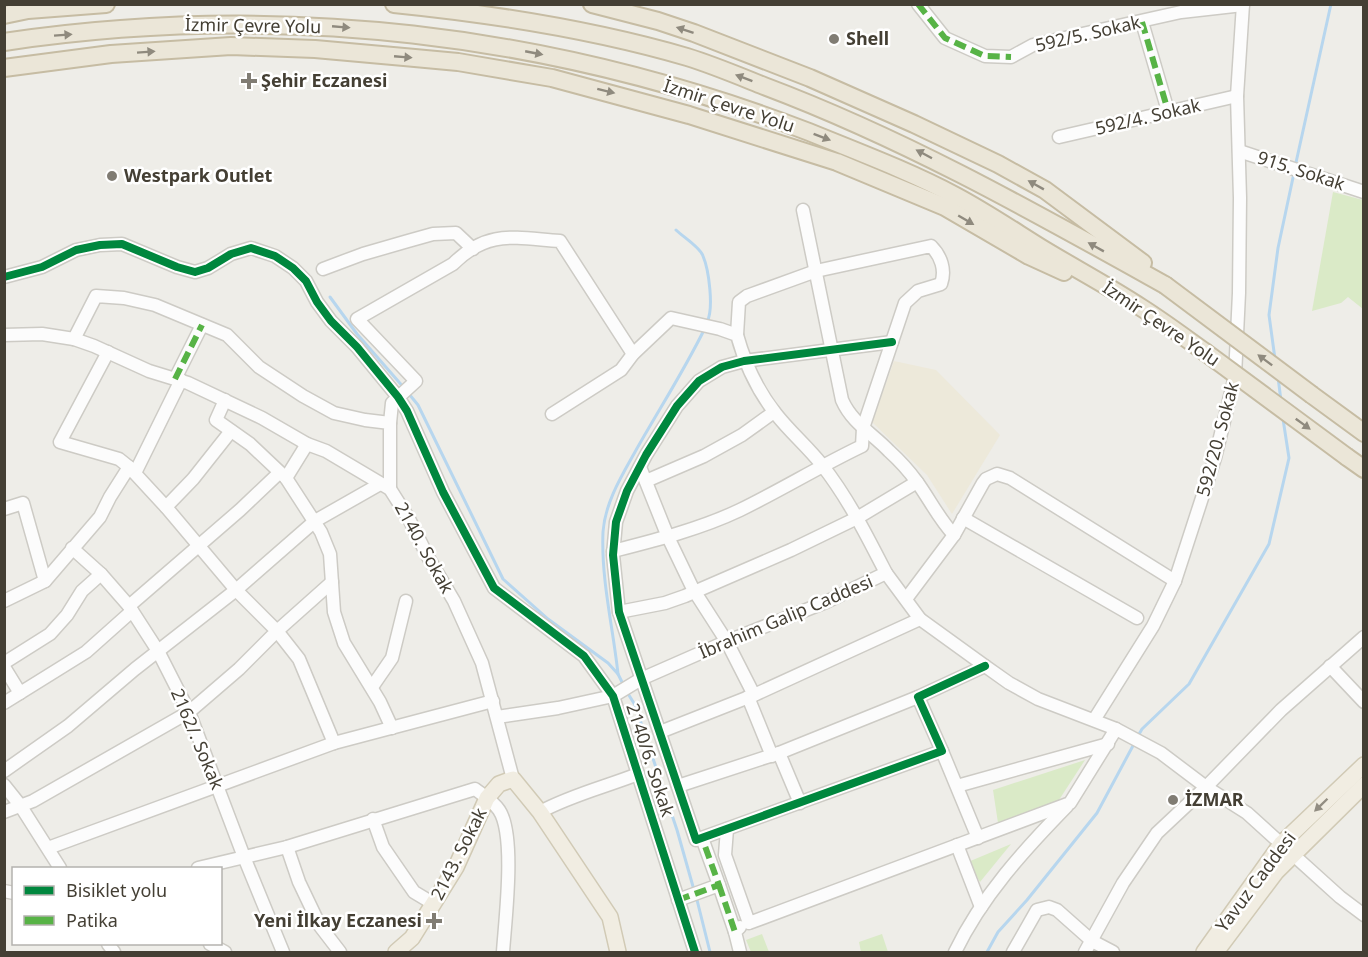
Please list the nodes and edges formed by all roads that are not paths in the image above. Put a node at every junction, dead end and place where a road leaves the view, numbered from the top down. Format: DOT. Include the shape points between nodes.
graph roads {
  1 [pos="106,4"];
  2 [pos="394,4"];
  3 [pos="592,4"];
  4 [pos="918,4"];
  5 [pos="1243,5"];
  6 [pos="4,15"];
  7 [pos="1142,22"];
  8 [pos="4,42"];
  9 [pos="4,68"];
  10 [pos="1237,96"];
  11 [pos="1168,111"];
  12 [pos="1059,137"];
  13 [pos="1239,151"];
  14 [pos="1364,192"];
  15 [pos="803,210"];
  16 [pos="473,249"];
  17 [pos="323,269"];
  18 [pos="816,271"];
  19 [pos="4,277"];
  20 [pos="1166,285"];
  21 [pos="1142,308"];
  22 [pos="202,325"];
  23 [pos="4,335"];
  24 [pos="736,335"];
  25 [pos="74,339"];
  26 [pos="892,342"];
  27 [pos="832,350"];
  28 [pos="108,352"];
  29 [pos="633,354"];
  30 [pos="744,361"];
  31 [pos="178,380"];
  32 [pos="398,397"];
  33 [pos="225,400"];
  34 [pos="774,412"];
  35 [pos="552,414"];
  36 [pos="390,423"];
  37 [pos="863,428"];
  38 [pos="231,431"];
  39 [pos="1364,433"];
  40 [pos="307,444"];
  41 [pos="822,465"];
  42 [pos="640,467"];
  43 [pos="1364,469"];
  44 [pos="132,470"];
  45 [pos="282,476"];
  46 [pos="646,481"];
  47 [pos="917,482"];
  48 [pos="385,487"];
  49 [pos="166,507"];
  50 [pos="4,509"];
  51 [pos="857,518"];
  52 [pos="963,518"];
  53 [pos="315,521"];
  54 [pos="954,535"];
  55 [pos="668,537"];
  56 [pos="200,546"];
  57 [pos="72,548"];
  58 [pos="614,551"];
  59 [pos="886,573"];
  60 [pos="100,574"];
  61 [pos="45,581"];
  62 [pos="1175,581"];
  63 [pos="332,582"];
  64 [pos="236,590"];
  65 [pos="695,592"];
  66 [pos="906,599"];
  67 [pos="4,601"];
  68 [pos="406,601"];
  69 [pos="130,608"];
  70 [pos="619,612"];
  71 [pos="1137,618"];
  72 [pos="920,619"];
  73 [pos="277,631"];
  74 [pos="1364,637"];
  75 [pos="727,642"];
  76 [pos="158,651"];
  77 [pos="4,665"];
  78 [pos="985,666"];
  79 [pos="1330,666"];
  80 [pos="642,679"];
  81 [pos="372,687"];
  82 [pos="20,693"];
  83 [pos="613,696"];
  84 [pos="751,696"];
  85 [pos="918,697"];
  86 [pos="493,701"];
  87 [pos="1364,702"];
  88 [pos="4,703"];
  89 [pos="189,712"];
  90 [pos="497,717"];
  91 [pos="1094,720"];
  92 [pos="392,728"];
  93 [pos="1116,729"];
  94 [pos="660,732"];
  95 [pos="334,743"];
  96 [pos="1108,744"];
  97 [pos="942,751"];
  98 [pos="775,754"];
  99 [pos="1364,765"];
  100 [pos="4,771"];
  101 [pos="638,774"];
  102 [pos="513,779"];
  103 [pos="1364,784"];
  104 [pos="4,785"];
  105 [pos="217,786"];
  106 [pos="678,786"];
  107 [pos="957,786"];
  108 [pos="1206,787"];
  109 [pos="487,798"];
  110 [pos="800,803"];
  111 [pos="1070,803"];
  112 [pos="20,805"];
  113 [pos="4,812"];
  114 [pos="540,812"];
  115 [pos="373,819"];
  116 [pos="727,829"];
  117 [pos="702,838"];
  118 [pos="978,838"];
  119 [pos="1281,844"];
  120 [pos="957,846"];
  121 [pos="287,847"];
  122 [pos="48,848"];
  123 [pos="1293,855"];
  124 [pos="244,857"];
  125 [pos="59,867"];
  126 [pos="202,867"];
  127 [pos="719,885"];
  128 [pos="678,900"];
  129 [pos="434,904"];
  130 [pos="981,907"];
  131 [pos="1364,915"];
  132 [pos="749,923"];
  133 [pos="735,932"];
  134 [pos="1092,941"];
  135 [pos="411,945"];
  136 [pos="283,952"];
  137 [pos="340,952"];
  138 [pos="396,952"];
  139 [pos="503,952"];
  140 [pos="618,952"];
  141 [pos="695,952"];
  142 [pos="740,952"];
  143 [pos="954,952"];
  144 [pos="1014,952"];
  145 [pos="1085,952"];
  146 [pos="1113,952"];
  147 [pos="1204,952"];
  148 [pos="1216,952"];
  1 -- 6 [label="highway"];
  20 -- 2 [label="highway, İzmir Çevre Yolu, one-way" via="911,148 821,107 690,58 537,22"];
  20 -- 3 [label="highway, one-way" via="1142,261 1045,190 998,164 810,78 694,33"];
  4 -- 7 [label="street, 592/5. Sokak" via="945,38 985,56 1011,57 1033,45"];
  5 -- 7 [label="street, 592/5. Sokak" via="1180,12"];
  5 -- 10 [label="street, 592/20. Sokak"];
  7 -- 11 [label="street"];
  8 -- 21 [label="highway, İzmir Çevre Yolu, one-way" via="174,25 322,26 448,38 585,63 742,107 877,159 956,196"];
  9 -- 21 [label="highway, one-way" via="111,54 231,46 436,60 552,78 689,115 837,162 945,207 1029,256"];
  10 -- 11 [label="street, 592/4. Sokak"];
  10 -- 13 [label="street, 592/20. Sokak"];
  11 -- 12 [label="street, 592/4. Sokak"];
  13 -- 14 [label="street, 915. Sokak"];
  13 -- 62 [label="street, 592/20. Sokak" via="1235,376 1215,458"];
  15 -- 18 [label="street"];
  16 -- 17 [label="street" via="456,233 433,234"];
  16 -- 29 [label="street" via="489,240 510,237 560,241"];
  16 -- 32 [label="street" via="357,319 416,381"];
  18 -- 24 [label="street" via="747,296 740,302"];
  18 -- 26 [label="street" via="931,246 940,258 944,276 941,284 918,291 905,303"];
  18 -- 27 [label="street"];
  19 -- 32 [label="street, 2140/6. Sokak" via="100,245 122,244 195,272 251,248 293,267 331,321"];
  39 -- 20 [label="highway, İzmir Çevre Yolu, one-way, bridge"];
  21 -- 43 [label="highway, İzmir Çevre Yolu, one-way, bridge"];
  22 -- 25 [label="street" via="155,305 96,296"];
  22 -- 31 [label="street"];
  22 -- 36 [label="street" via="226,335 259,367 334,413"];
  23 -- 25 [label="street, 2140. Sokak" via="42,334"];
  24 -- 29 [label="street" via="671,318"];
  24 -- 30 [label="street"];
  25 -- 28 [label="street, 2140. Sokak"];
  26 -- 27 [label="street"];
  26 -- 37 [label="street"];
  27 -- 30 [label="street"];
  27 -- 37 [label="street" via="842,400 847,412"];
  28 -- 31 [label="street, 2140. Sokak"];
  28 -- 44 [label="street" via="60,442 119,459"];
  29 -- 35 [label="street" via="621,370"];
  30 -- 34 [label="street"];
  30 -- 42 [label="street" via="722,367 699,381 677,406"];
  31 -- 33 [label="street, 2140. Sokak"];
  31 -- 44 [label="street"];
  32 -- 36 [label="street" via="392,403"];
  32 -- 83 [label="street, 2140/6. Sokak" via="494,588 585,656"];
  33 -- 38 [label="street" via="216,420"];
  33 -- 40 [label="street, 2140. Sokak"];
  34 -- 41 [label="street"];
  34 -- 46 [label="street" via="733,441"];
  36 -- 48 [label="street"];
  37 -- 41 [label="street" via="862,446"];
  37 -- 47 [label="street"];
  38 -- 45 [label="street"];
  38 -- 49 [label="street"];
  40 -- 45 [label="street"];
  40 -- 48 [label="street, 2140. Sokak" via="326,450"];
  41 -- 51 [label="street"];
  41 -- 55 [label="street" via="739,510"];
  42 -- 46 [label="street"];
  42 -- 58 [label="street" via="616,522"];
  44 -- 49 [label="street"];
  44 -- 57 [label="street" via="100,517"];
  45 -- 53 [label="street"];
  45 -- 56 [label="street"];
  46 -- 55 [label="street"];
  47 -- 51 [label="street"];
  47 -- 54 [label="street"];
  48 -- 53 [label="street"];
  48 -- 86 [label="street, 2140. Sokak" via="409,519 454,601 482,663"];
  49 -- 56 [label="street"];
  50 -- 61 [label="street" via="23,503"];
  51 -- 59 [label="street"];
  51 -- 65 [label="street"];
  52 -- 54 [label="street"];
  52 -- 62 [label="street" via="986,479 1004,475"];
  52 -- 71 [label="street"];
  53 -- 63 [label="street" via="330,554"];
  53 -- 64 [label="street"];
  54 -- 66 [label="street"];
  55 -- 58 [label="street"];
  55 -- 65 [label="street"];
  56 -- 64 [label="street"];
  56 -- 69 [label="street"];
  57 -- 60 [label="street, 2162/. Sokak"];
  57 -- 61 [label="street"];
  58 -- 70 [label="street"];
  59 -- 66 [label="street, İbrahim Galip Caddesi"];
  59 -- 75 [label="street, İbrahim Galip Caddesi"];
  60 -- 69 [label="street, 2162/. Sokak"];
  60 -- 77 [label="street" via="82,591 51,634"];
  61 -- 67 [label="street"];
  62 -- 91 [label="street, 592/20. Sokak" via="1154,626"];
  63 -- 73 [label="street"];
  63 -- 81 [label="street" via="334,612 344,642"];
  64 -- 73 [label="street"];
  64 -- 76 [label="street"];
  65 -- 70 [label="street" via="665,603"];
  65 -- 75 [label="street"];
  66 -- 72 [label="street, İbrahim Galip Caddesi"];
  68 -- 81 [label="street" via="392,658"];
  69 -- 76 [label="street, 2162/. Sokak"];
  69 -- 82 [label="street" via="86,652"];
  70 -- 80 [label="street"];
  72 -- 78 [label="street, İbrahim Galip Caddesi"];
  72 -- 84 [label="street"];
  73 -- 89 [label="street"];
  73 -- 95 [label="street" via="299,659"];
  74 -- 79 [label="street"];
  75 -- 80 [label="street, İbrahim Galip Caddesi"];
  75 -- 84 [label="street"];
  76 -- 89 [label="street, 2162/. Sokak"];
  76 -- 100 [label="street" via="68,726"];
  77 -- 82 [label="street"];
  78 -- 85 [label="street"];
  78 -- 91 [label="street, İbrahim Galip Caddesi" via="1038,699"];
  79 -- 87 [label="street"];
  79 -- 108 [label="street"];
  80 -- 83 [label="street, İbrahim Galip Caddesi"];
  80 -- 94 [label="street"];
  81 -- 92 [label="street"];
  82 -- 88 [label="street"];
  83 -- 90 [label="street, İbrahim Galip Caddesi"];
  83 -- 101 [label="street, 2140/6. Sokak"];
  84 -- 94 [label="street"];
  84 -- 98 [label="street"];
  85 -- 97 [label="street"];
  85 -- 98 [label="street"];
  86 -- 90 [label="street, 2140. Sokak"];
  86 -- 92 [label="street"];
  89 -- 105 [label="street, 2162/. Sokak"];
  89 -- 112 [label="street"];
  90 -- 102 [label="street, 2140. Sokak"];
  91 -- 93 [label="street, İbrahim Galip Caddesi"];
  92 -- 95 [label="street"];
  93 -- 96 [label="street"];
  93 -- 108 [label="street, İbrahim Galip Caddesi" via="1161,753"];
  94 -- 106 [label="street"];
  95 -- 105 [label="street"];
  96 -- 107 [label="street"];
  96 -- 111 [label="street"];
  97 -- 107 [label="street"];
  97 -- 110 [label="street"];
  98 -- 106 [label="street"];
  98 -- 110 [label="street"];
  99 -- 119 [label="main road, Yavuz Caddesi, one-way"];
  101 -- 114 [label="street" via="563,799"];
  101 -- 128 [label="street, 2140/6. Sokak"];
  102 -- 109 [label="main road, 2143. Sokak" via="499,784"];
  102 -- 114 [label="main road, 2140. Sokak"];
  103 -- 123 [label="main road, Yavuz Caddesi"];
  104 -- 112 [label="street"];
  105 -- 122 [label="street"];
  105 -- 124 [label="street, 2162/. Sokak"];
  106 -- 117 [label="street" via="696,840"];
  107 -- 118 [label="street"];
  108 -- 119 [label="street, İbrahim Galip Caddesi" via="1247,813"];
  108 -- 134 [label="street" via="1157,833 1123,883"];
  109 -- 115 [label="street" via="475,789"];
  109 -- 129 [label="main road, 2143. Sokak" via="456,867"];
  109 -- 139 [label="street" via="500,811 506,830"];
  110 -- 116 [label="street"];
  111 -- 118 [label="street"];
  111 -- 130 [label="street" via="1025,849"];
  112 -- 113 [label="street"];
  112 -- 122 [label="street"];
  114 -- 140 [label="main road, 2140. Sokak" via="610,917"];
  115 -- 121 [label="street"];
  115 -- 129 [label="street" via="383,847 414,892"];
  116 -- 117 [label="street"];
  116 -- 132 [label="street" via="724,855"];
  117 -- 127 [label="street"];
  118 -- 120 [label="street"];
  119 -- 123 [label="street, İbrahim Galip Caddesi"];
  119 -- 147 [label="main road, Yavuz Caddesi"];
  120 -- 130 [label="street"];
  120 -- 132 [label="street"];
  121 -- 124 [label="street"];
  121 -- 137 [label="street" via="320,926"];
  122 -- 125 [label="street"];
  123 -- 131 [label="street, İbrahim Galip Caddesi"];
  123 -- 148 [label="main road, Yavuz Caddesi"];
  124 -- 126 [label="street"];
  124 -- 136 [label="street, 2162/. Sokak"];
  127 -- 128 [label="street"];
  127 -- 133 [label="street"];
  128 -- 141 [label="street, 2140/6. Sokak"];
  129 -- 135 [label="main road, 2143. Sokak"];
  130 -- 143 [label="street"];
  132 -- 133 [label="street"];
  133 -- 142 [label="street"];
  134 -- 144 [label="street" via="1049,907 1037,910"];
  134 -- 145 [label="street"];
  134 -- 146 [label="street"];
  135 -- 138 [label="main road, 2143. Sokak"];
}
